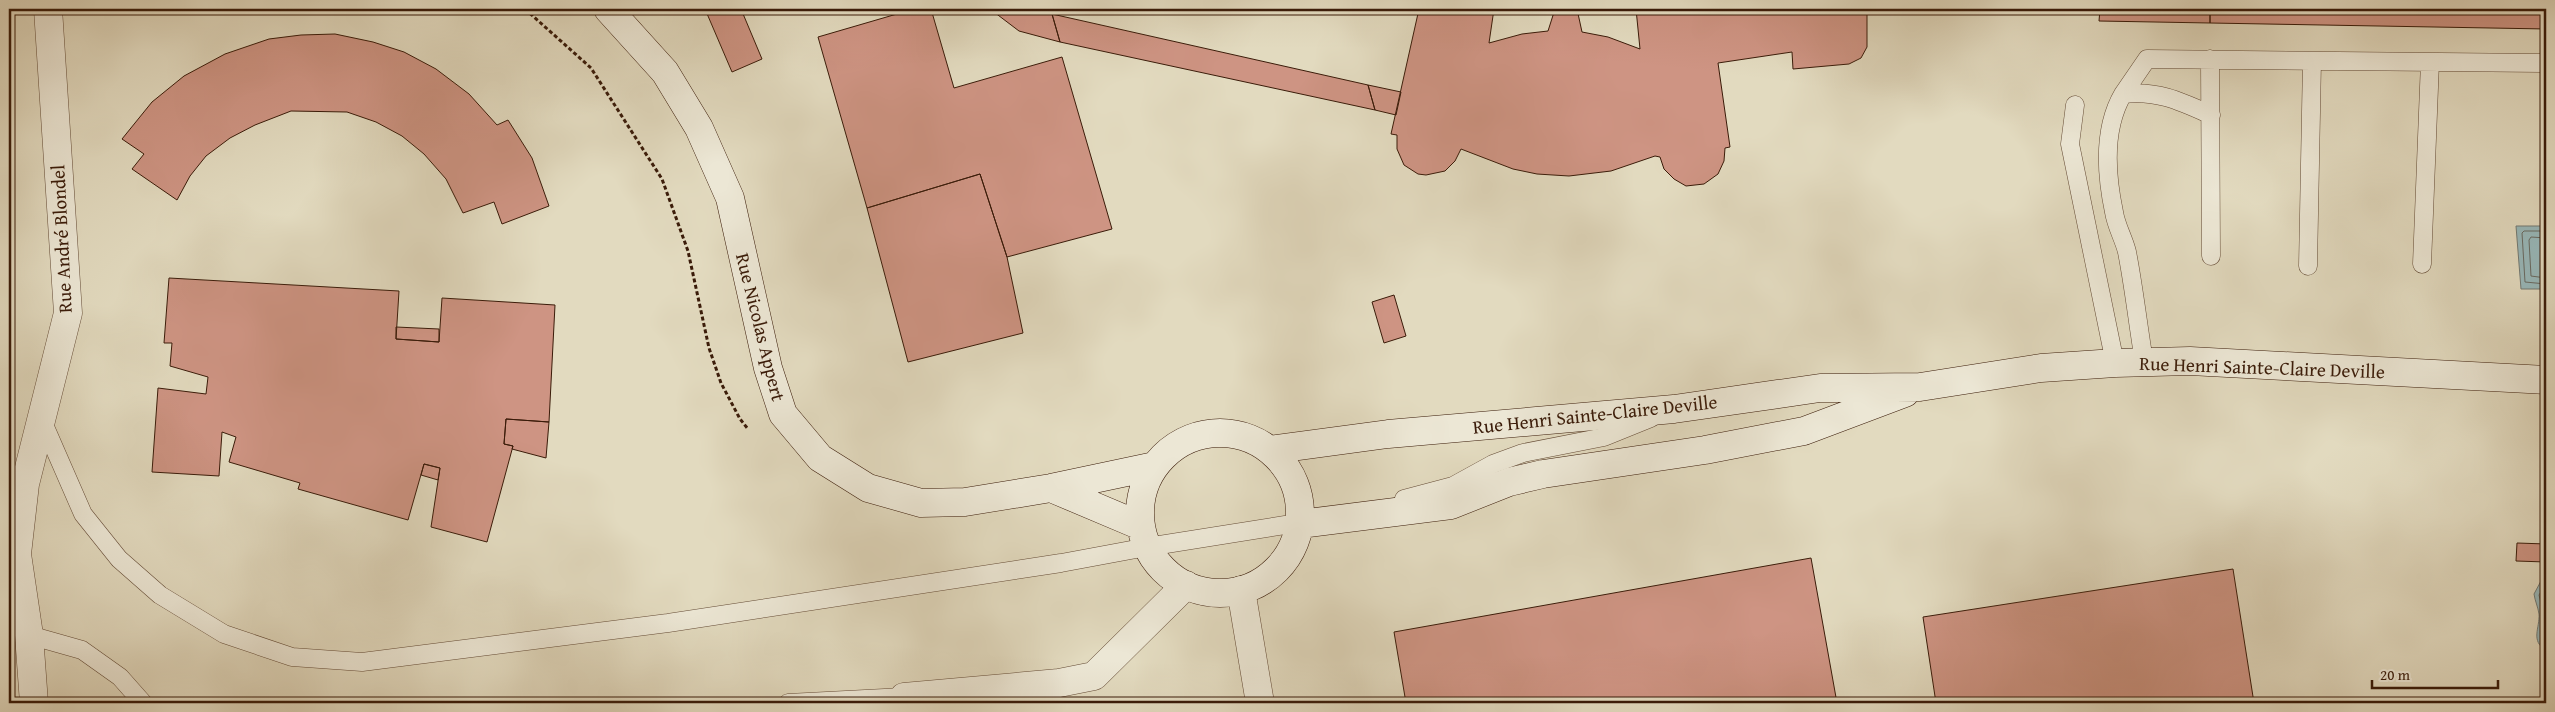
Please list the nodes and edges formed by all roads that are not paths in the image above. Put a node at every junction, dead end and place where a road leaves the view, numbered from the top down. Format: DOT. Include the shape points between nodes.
graph roads {
  1 [pos="48,9"];
  2 [pos="608,9"];
  3 [pos="2210,60"];
  4 [pos="2312,60"];
  5 [pos="2430,62"];
  6 [pos="2546,64"];
  7 [pos="2123,94"];
  8 [pos="2075,105"];
  9 [pos="2210,115"];
  10 [pos="2211,256"];
  11 [pos="2422,264"];
  12 [pos="2308,266"];
  13 [pos="2144,361"];
  14 [pos="2115,363"];
  15 [pos="2546,380"];
  16 [pos="1920,387"];
  17 [pos="1674,409"];
  18 [pos="42,420"];
  19 [pos="1270,450"];
  20 [pos="1155,466"];
  21 [pos="1051,488"];
  22 [pos="1300,524"];
  23 [pos="1144,536"];
  24 [pos="1186,585"];
  25 [pos="1241,590"];
  26 [pos="29,635"];
  27 [pos="1015,695"];
  28 [pos="902,700"];
  29 [pos="34,703"];
  30 [pos="143,703"];
  31 [pos="788,703"];
  32 [pos="1260,703"];
  1 -- 18 [label="main road, Rue André Blondel" via="68,313"];
  2 -- 21 [label="main road, Rue Nicolas Appert" via="665,72 699,128 730,198 768,368 783,414 820,458 868,488 921,503 966,502"];
  3 -- 4 [label="lane"];
  3 -- 7 [label="lane" via="2147,58"];
  3 -- 9 [label="lane"];
  4 -- 5 [label="lane"];
  4 -- 12 [label="lane"];
  5 -- 6 [label="lane"];
  5 -- 11 [label="lane"];
  7 -- 9 [label="lane" via="2145,91 2178,100"];
  7 -- 13 [label="lane" via="2115,106 2108,132 2109,170 2114,213 2126,250"];
  8 -- 14 [label="lane" via="2070,144"];
  9 -- 10 [label="lane"];
  13 -- 14 [label="main road, Rue Henri Sainte-Claire Deville"];
  13 -- 15 [label="main road, Rue Henri Sainte-Claire Deville"];
  14 -- 16 [label="main road, Rue Henri Sainte-Claire Deville" via="2041,368"];
  16 -- 17 [label="main road, Rue Henri Sainte-Claire Deville" via="1820,388"];
  16 -- 22 [label="main road, Rue Henri Sainte-Claire Deville" via="1804,431 1705,450 1543,474 1509,482 1451,505"];
  17 -- 19 [label="main road, Rue Henri Sainte-Claire Deville" via="1388,434"];
  17 -- 22 [label="lane" via="1604,437 1523,453 1493,464 1453,486"];
  18 -- 23 [label="lane" via="83,514 118,559 160,595 224,634 292,657 362,662 668,623 1061,563"];
  18 -- 26 [label="main road, Rue André Blondel" via="25,484 17,554"];
  19 -- 20 [label="main road" via="1247,437 1222,433 1196,436 1173,448"];
  19 -- 22 [label="main road" via="1288,471 1298,496"];
  20 -- 21 [label="main road, Rue Nicolas Appert"];
  20 -- 23 [label="main road" via="1142,498"];
  21 -- 23 [label="main road"];
  22 -- 23 [label="lane"];
  22 -- 25 [label="main road" via="1286,559 1274,573"];
  23 -- 24 [label="main road" via="1170,575"];
  24 -- 25 [label="main road" via="1213,592"];
  24 -- 27 [label="main road" via="1094,676"];
  25 -- 32 [label="main road"];
  26 -- 29 [label="main road, Rue André Blondel"];
  26 -- 30 [label="lane" via="82,650 120,677"];
  27 -- 28 [label="main road"];
  28 -- 31 [label="lane"];
}
